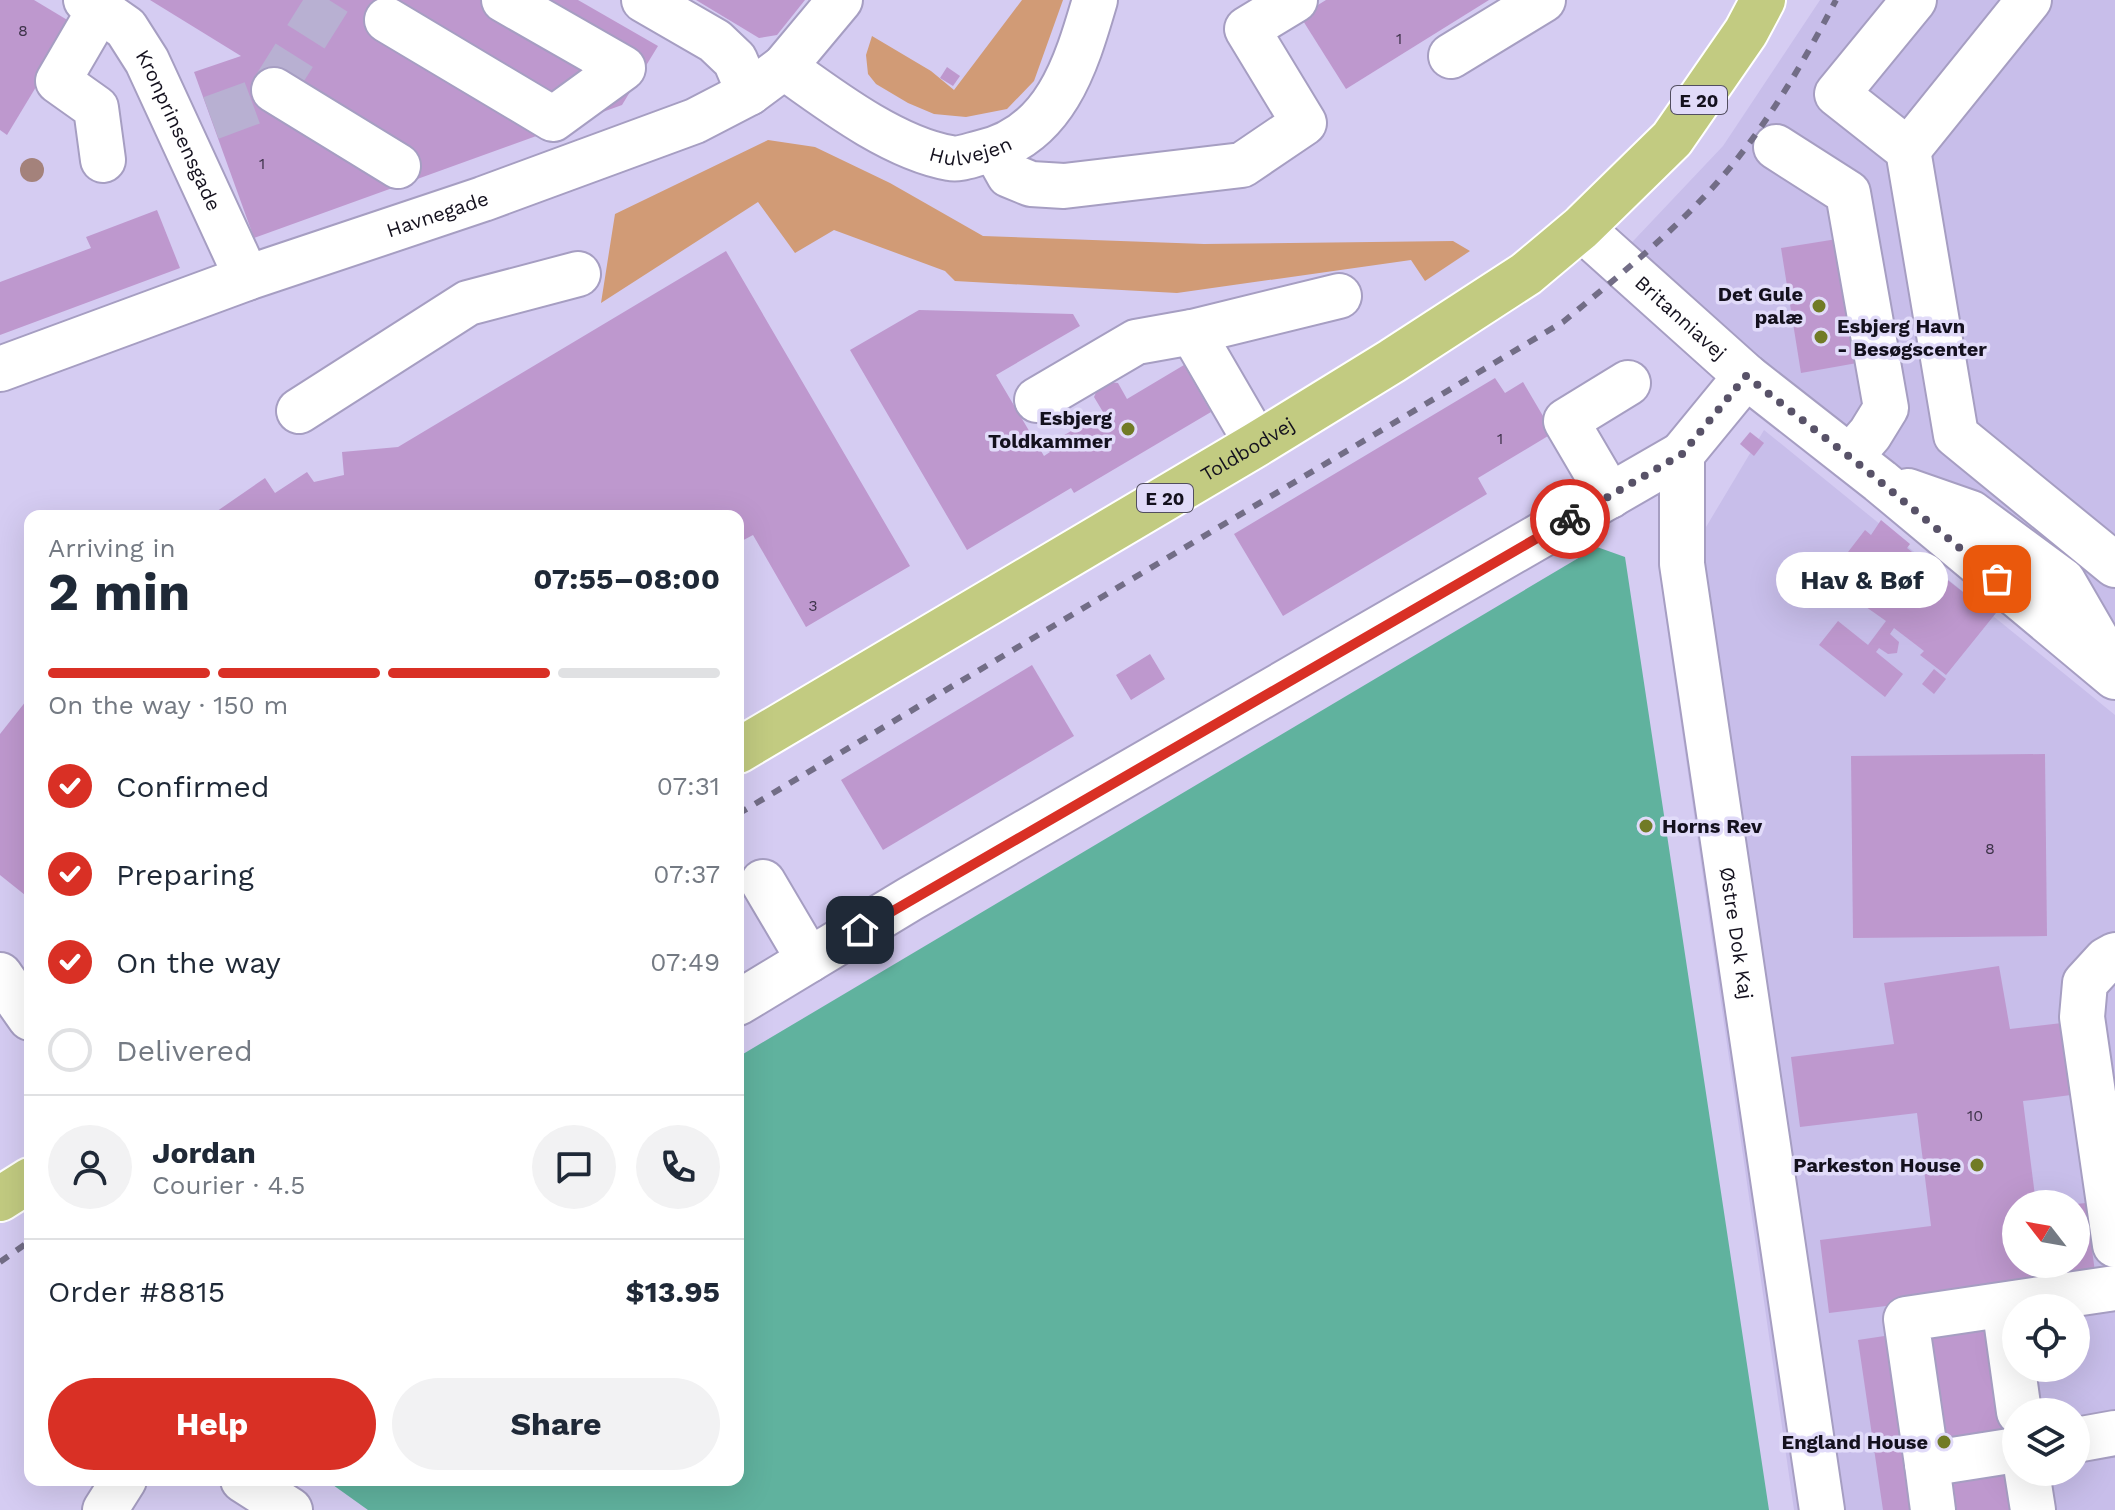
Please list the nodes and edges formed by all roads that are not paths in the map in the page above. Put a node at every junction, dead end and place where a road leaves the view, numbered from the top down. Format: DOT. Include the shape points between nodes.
graph roads {
  1 [pos="504,0"];
  2 [pos="644,0"];
  3 [pos="840,0"];
  4 [pos="1095,0"];
  5 [pos="1295,0"];
  6 [pos="1543,0"];
  7 [pos="1763,0"];
  8 [pos="1914,0"];
  9 [pos="2029,0"];
  10 [pos="93,4"];
  11 [pos="387,20"];
  12 [pos="1451,56"];
  13 [pos="784,67"];
  14 [pos="274,90"];
  15 [pos="749,93"];
  16 [pos="1776,147"];
  17 [pos="995,150"];
  18 [pos="1908,150"];
  19 [pos="103,160"];
  20 [pos="389,170"];
  21 [pos="1581,228"];
  22 [pos="578,274"];
  23 [pos="247,278"];
  24 [pos="1339,296"];
  25 [pos="1192,332"];
  26 [pos="0,369"];
  27 [pos="1746,376"];
  28 [pos="1628,383"];
  29 [pos="1037,400"];
  30 [pos="299,411"];
  31 [pos="1257,444"];
  32 [pos="1682,454"];
  33 [pos="1865,469"];
  34 [pos="1610,496"];
  35 [pos="2115,565"];
  36 [pos="2115,674"];
  37 [pos="744,747"];
  38 [pos="763,882"];
  39 [pos="2115,955"];
  40 [pos="809,960"];
  41 [pos="0,975"];
  42 [pos="744,999"];
  43 [pos="24,1009"];
  44 [pos="24,1184"];
  45 [pos="0,1199"];
  46 [pos="2115,1245"];
  47 [pos="2115,1288"];
  48 [pos="2076,1294"];
  49 [pos="2002,1305"];
  50 [pos="2115,1433"];
  51 [pos="2090,1437"];
  52 [pos="2002,1452"];
  53 [pos="1927,1464"];
  54 [pos="120,1486"];
  55 [pos="252,1486"];
  56 [pos="2029,1486"];
  57 [pos="105,1510"];
  58 [pos="290,1510"];
  59 [pos="1822,1510"];
  60 [pos="1933,1510"];
  61 [pos="2033,1510"];
  1 -- 11 [label="street" via="623,68 553,119"];
  2 -- 15 [label="street" via="715,41 735,60"];
  3 -- 13 [label="street, Havnegade"];
  4 -- 17 [label="street, Hulvejen" via="1057,101 1027,133"];
  5 -- 17 [label="street" via="1247,29 1304,123 1242,165 1064,186 1031,184 1009,175"];
  6 -- 12 [label="street"];
  7 -- 21 [label="main road, E 20" via="1672,139"];
  8 -- 18 [label="street" via="1837,94"];
  9 -- 18 [label="street"];
  10 -- 19 [label="street" via="58,81 96,108"];
  10 -- 23 [label="street, Kronprinsensgade" via="126,28 195,124"];
  13 -- 15 [label="street, Havnegade"];
  13 -- 17 [label="street, Hulvejen" via="849,113 920,149 953,159"];
  14 -- 20 [label="street"];
  15 -- 23 [label="street, Havnegade" via="695,121"];
  16 -- 33 [label="street" via="1848,193 1886,408 1870,434"];
  18 -- 35 [label="street" via="1956,435"];
  21 -- 27 [label="street, Britanniavej"];
  21 -- 31 [label="main road, Toldbodvej / E 20" via="1526,274"];
  22 -- 30 [label="street" via="468,303"];
  23 -- 26 [label="street, Havnegade"];
  24 -- 25 [label="street"];
  25 -- 29 [label="street" via="1136,342"];
  25 -- 31 [label="street"];
  27 -- 32 [label="street"];
  27 -- 33 [label="street, Britanniavej"];
  28 -- 34 [label="street" via="1566,421"];
  31 -- 37 [label="main road, Toldbodvej / E 20"];
  32 -- 34 [label="street"];
  32 -- 59 [label="street, Østre Dok Kaj" via="1682,564"];
  33 -- 36 [label="street, Britanniavej"];
  34 -- 40 [label="street"];
  38 -- 40 [label="street"];
  39 -- 46 [label="street" via="2085,983 2082,1017"];
  40 -- 42 [label="street"];
  41 -- 43 [label="street"];
  44 -- 45 [label="main road"];
  47 -- 48 [label="street"];
  49 -- 53 [label="street" via="1906,1319"];
  50 -- 51 [label="street"];
  52 -- 53 [label="street"];
  53 -- 60 [label="street"];
  54 -- 57 [label="street"];
  55 -- 58 [label="street"];
  56 -- 61 [label="street"];
}
